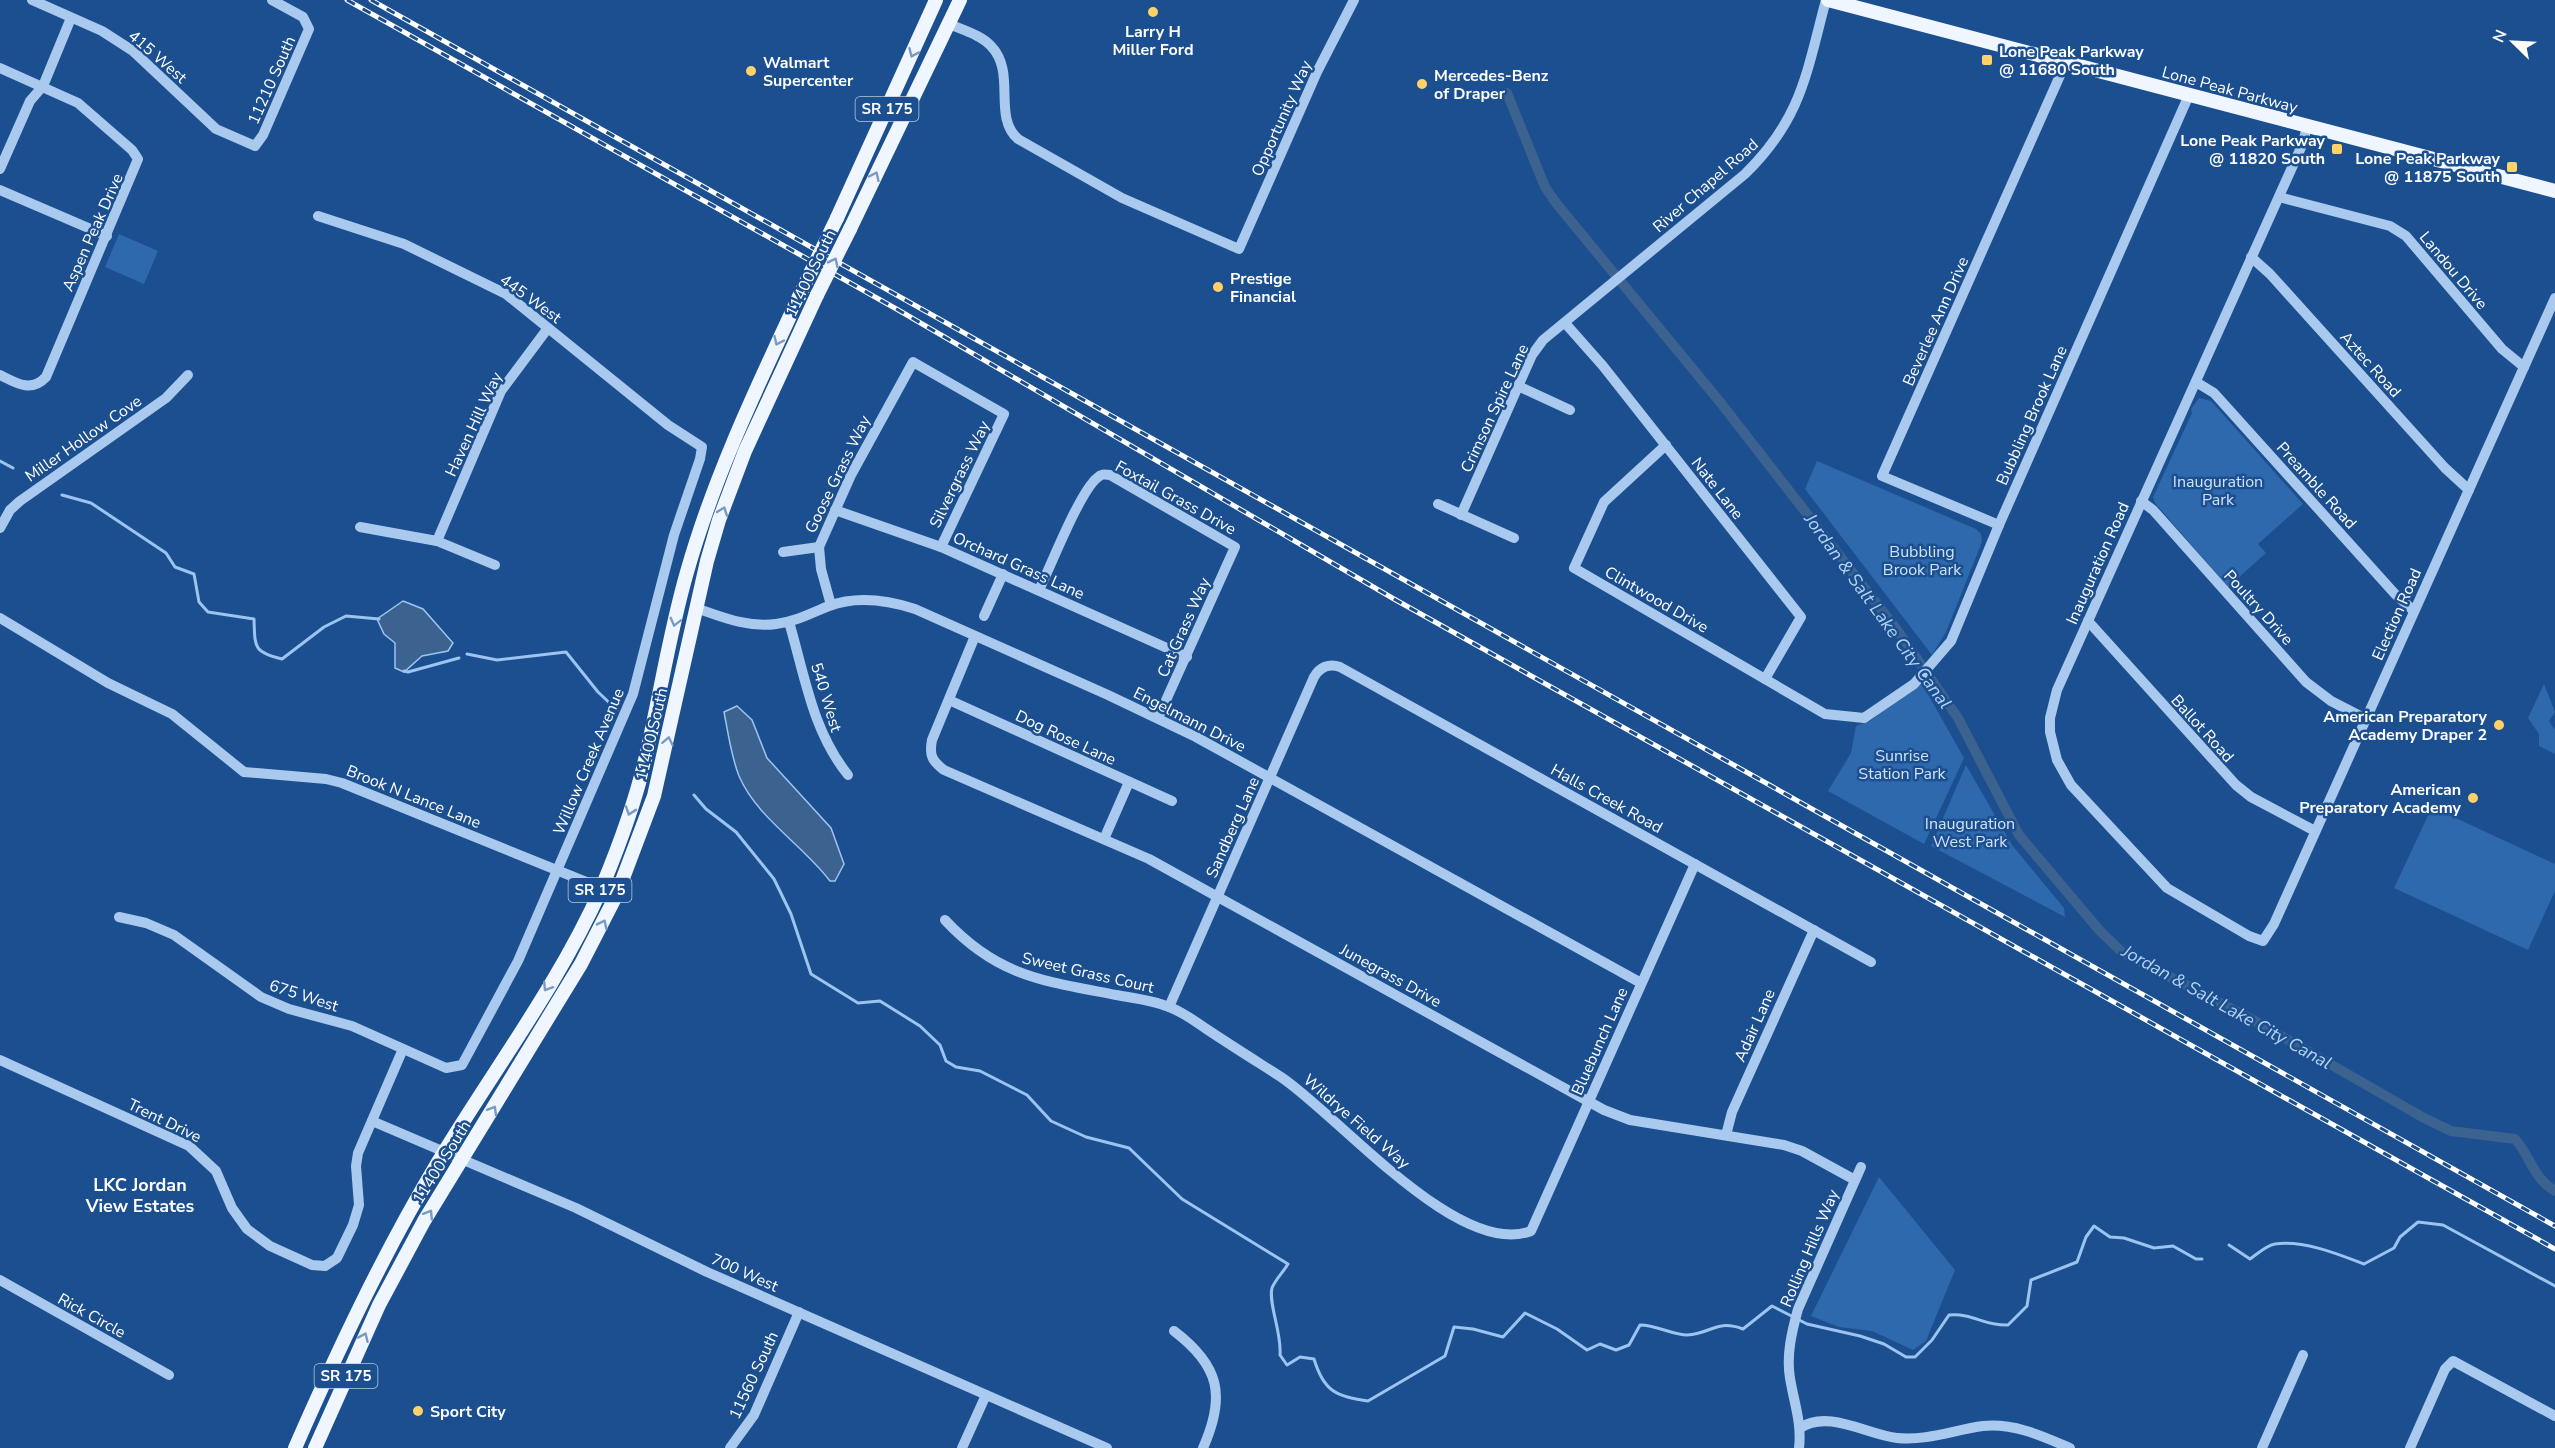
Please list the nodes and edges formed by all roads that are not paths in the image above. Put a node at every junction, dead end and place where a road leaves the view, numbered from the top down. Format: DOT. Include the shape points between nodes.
graph roads {
  1 [pos="32,0"];
  2 [pos="272,0"];
  3 [pos="936,0"];
  4 [pos="960,0"];
  5 [pos="1354,0"];
  6 [pos="1827,0"];
  7 [pos="50,4"];
  8 [pos="71,18"];
  9 [pos="950,24"];
  10 [pos="2066,62"];
  11 [pos="0,68"];
  12 [pos="43,86"];
  13 [pos="2189,95"];
  14 [pos="2307,126"];
  15 [pos="255,146"];
  16 [pos="0,169"];
  17 [pos="0,190"];
  18 [pos="2555,191"];
  19 [pos="2279,197"];
  20 [pos="318,216"];
  21 [pos="107,236"];
  22 [pos="2252,257"];
  23 [pos="2555,298"];
  24 [pos="1565,323"];
  25 [pos="548,328"];
  26 [pos="913,362"];
  27 [pos="2524,367"];
  28 [pos="0,375"];
  29 [pos="188,375"];
  30 [pos="2196,382"];
  31 [pos="1518,386"];
  32 [pos="1570,410"];
  33 [pos="1666,445"];
  34 [pos="702,447"];
  35 [pos="2469,490"];
  36 [pos="2141,501"];
  37 [pos="1438,504"];
  38 [pos="706,507"];
  39 [pos="835,510"];
  40 [pos="1461,515"];
  41 [pos="1999,525"];
  42 [pos="360,527"];
  43 [pos="0,528"];
  44 [pos="1514,538"];
  45 [pos="437,541"];
  46 [pos="819,547"];
  47 [pos="941,547"];
  48 [pos="1235,547"];
  49 [pos="783,552"];
  50 [pos="495,565"];
  51 [pos="1003,574"];
  52 [pos="1039,590"];
  53 [pos="831,605"];
  54 [pos="696,608"];
  55 [pos="2414,611"];
  56 [pos="984,616"];
  57 [pos="0,618"];
  58 [pos="789,621"];
  59 [pos="2088,621"];
  60 [pos="975,636"];
  61 [pos="1187,657"];
  62 [pos="1327,665"];
  63 [pos="1765,679"];
  64 [pos="949,700"];
  65 [pos="1158,718"];
  66 [pos="1864,718"];
  67 [pos="2366,719"];
  68 [pos="848,775"];
  69 [pos="1270,778"];
  70 [pos="1129,782"];
  71 [pos="1172,801"];
  72 [pos="2315,831"];
  73 [pos="1104,839"];
  74 [pos="1695,864"];
  75 [pos="558,870"];
  76 [pos="601,888"];
  77 [pos="1217,896"];
  78 [pos="119,917"];
  79 [pos="945,920"];
  80 [pos="1814,930"];
  81 [pos="2263,941"];
  82 [pos="1871,962"];
  83 [pos="1641,983"];
  84 [pos="1169,1006"];
  85 [pos="403,1049"];
  86 [pos="0,1061"];
  87 [pos="457,1068"];
  88 [pos="1588,1102"];
  89 [pos="372,1121"];
  90 [pos="1726,1135"];
  91 [pos="444,1152"];
  92 [pos="462,1160"];
  93 [pos="1861,1167"];
  94 [pos="1855,1180"];
  95 [pos="1532,1231"];
  96 [pos="0,1280"];
  97 [pos="799,1312"];
  98 [pos="1174,1331"];
  99 [pos="2303,1355"];
  100 [pos="169,1375"];
  101 [pos="986,1395"];
  102 [pos="2555,1416"];
  103 [pos="1800,1428"];
  104 [pos="295,1448"];
  105 [pos="315,1448"];
  106 [pos="730,1448"];
  107 [pos="962,1448"];
  108 [pos="1107,1448"];
  109 [pos="1203,1448"];
  110 [pos="1799,1448"];
  111 [pos="2070,1448"];
  112 [pos="2262,1448"];
  113 [pos="2410,1448"];
  1 -- 7 [label="street, 415 West"];
  2 -- 15 [label="street, 11210 South" via="303,17 308,34"];
  3 -- 38 [label="main road, 11400 South / SR 175, one-way, bridge" via="724,460"];
  4 -- 9 [label="main road, 11400 South / SR 175"];
  5 -- 9 [label="street, Opportunity Way" via="1317,72 1239,249 1122,198 1018,140 1006,120 1005,77 997,54 981,39"];
  6 -- 10 [label="main road, Lone Peak Parkway"];
  6 -- 24 [label="street, River Chapel Road" via="1801,94 1769,151"];
  7 -- 8 [label="street, 415 West"];
  8 -- 12 [label="street"];
  8 -- 15 [label="street, 415 West" via="102,31 133,51 216,129"];
  54 -- 9 [label="main road, 11400 South / SR 175, one-way, bridge" via="737,471 817,295"];
  10 -- 13 [label="main road, Lone Peak Parkway"];
  10 -- 41 [label="street, Beverlee Ann Drive" via="1882,476"];
  11 -- 12 [label="street"];
  12 -- 16 [label="street" via="30,101"];
  12 -- 21 [label="street, Aspen Peak Drive" via="78,103 138,159"];
  13 -- 14 [label="main road, Lone Peak Parkway"];
  13 -- 41 [label="street, Bubbling Brook Lane"];
  14 -- 18 [label="main road, Lone Peak Parkway"];
  14 -- 19 [label="street, Inauguration Road"];
  17 -- 21 [label="street"];
  19 -- 22 [label="street, Inauguration Road"];
  19 -- 27 [label="street, Landou Drive" via="2390,226 2406,236 2502,349"];
  20 -- 25 [label="street, 445 West" via="433,257 506,294"];
  21 -- 28 [label="street, Aspen Peak Drive" via="46,377 30,387"];
  22 -- 30 [label="street, Inauguration Road"];
  22 -- 35 [label="street, Aztec Road"];
  23 -- 27 [label="street, Election Road"];
  24 -- 31 [label="street, Crimson Spire Lane" via="1543,340"];
  24 -- 33 [label="street, Nate Lane"];
  25 -- 34 [label="street, 445 West" via="668,425"];
  25 -- 45 [label="street, Haven Hill Way" via="501,391"];
  26 -- 39 [label="street, Goose Grass Way"];
  26 -- 47 [label="street, Silvergrass Way" via="1004,414"];
  27 -- 35 [label="street, Election Road"];
  29 -- 43 [label="street, Miller Hollow Cove" via="166,398 20,501"];
  30 -- 36 [label="street, Inauguration Road"];
  30 -- 55 [label="street, Preamble Road" via="2214,393"];
  31 -- 32 [label="street"];
  31 -- 40 [label="street, Crimson Spire Lane"];
  33 -- 63 [label="street, Nate Lane" via="1801,617"];
  33 -- 63 [label="street, Clintwood Drive" via="1604,502 1574,568"];
  34 -- 75 [label="street, Willow Creek Avenue" via="666,563 633,694"];
  35 -- 55 [label="street, Election Road"];
  36 -- 59 [label="street, Inauguration Road"];
  36 -- 67 [label="street, Poultry Drive" via="2307,682 2331,701"];
  37 -- 40 [label="street"];
  38 -- 54 [label="main road" via="706,533 689,598"];
  38 -- 76 [label="main road, 11400 South / SR 175, one-way" via="681,596 634,803"];
  39 -- 46 [label="street, Goose Grass Way"];
  39 -- 47 [label="street, Orchard Grass Lane"];
  40 -- 44 [label="street"];
  41 -- 66 [label="street, Bubbling Brook Lane" via="1951,641 1914,684"];
  42 -- 45 [label="street"];
  45 -- 50 [label="street"];
  46 -- 49 [label="street"];
  46 -- 53 [label="street, Goose Grass Way"];
  47 -- 51 [label="street, Orchard Grass Lane"];
  48 -- 52 [label="street, Foxtail Grass Drive" via="1110,475 1101,474 1078,508"];
  48 -- 61 [label="street, Cat Grass Way"];
  51 -- 52 [label="street, Orchard Grass Lane"];
  51 -- 56 [label="street"];
  52 -- 61 [label="street, Orchard Grass Lane"];
  53 -- 58 [label="street, Engelmann Drive"];
  53 -- 60 [label="street, Engelmann Drive" via="865,600 888,602 915,609"];
  54 -- 58 [label="street, Engelmann Drive" via="743,623"];
  92 -- 54 [label="main road, 11400 South / SR 175, one-way" via="581,964 621,886 654,796"];
  55 -- 67 [label="street, Election Road"];
  57 -- 75 [label="street, Brook N Lance Lane" via="118,688 172,714 244,772 334,781"];
  58 -- 68 [label="street, 540 West" via="818,724 827,746"];
  59 -- 72 [label="street, Ballot Road" via="2236,785"];
  59 -- 81 [label="street, Inauguration Road" via="2052,703 2050,732 2060,766 2071,785 2167,888"];
  60 -- 64 [label="street"];
  60 -- 65 [label="street, Engelmann Drive"];
  61 -- 65 [label="street, Cat Grass Way"];
  62 -- 69 [label="street, Sandberg Lane" via="1317,673"];
  62 -- 74 [label="street, Halls Creek Road" via="1340,667"];
  63 -- 66 [label="street, Clintwood Drive" via="1825,714"];
  64 -- 70 [label="street, Dog Rose Lane"];
  64 -- 73 [label="street, Junegrass Drive" via="932,740 933,762"];
  65 -- 69 [label="street, Engelmann Drive"];
  67 -- 72 [label="street, Election Road"];
  69 -- 77 [label="street, Sandberg Lane"];
  69 -- 83 [label="street, Engelmann Drive"];
  70 -- 71 [label="street, Dog Rose Lane"];
  70 -- 73 [label="street"];
  72 -- 81 [label="street, Election Road"];
  73 -- 77 [label="street, Junegrass Drive"];
  74 -- 80 [label="street, Halls Creek Road"];
  74 -- 83 [label="street, Bluebunch Lane"];
  75 -- 76 [label="street, Brook N Lance Lane"];
  75 -- 87 [label="street, Willow Creek Avenue" via="499,1000 470,1056"];
  76 -- 91 [label="main road, 11400 South / SR 175, one-way" via="559,969"];
  77 -- 84 [label="street, Sandberg Lane"];
  77 -- 88 [label="street, Junegrass Drive"];
  78 -- 85 [label="street, 675 West" via="146,923 181,939 261,997 352,1026"];
  79 -- 84 [label="street, Sweet Grass Court" via="977,951 1015,972"];
  80 -- 82 [label="street, Halls Creek Road"];
  80 -- 90 [label="street, Adair Lane" via="1732,1112"];
  83 -- 88 [label="street, Bluebunch Lane"];
  84 -- 95 [label="street, Wildrye Field Way" via="1297,1088 1416,1193 1470,1225 1499,1235"];
  85 -- 87 [label="street, 675 West" via="447,1068"];
  85 -- 89 [label="street, Trent Drive"];
  86 -- 89 [label="street, Trent Drive" via="189,1146 216,1171 232,1208 247,1228 270,1246 318,1266 337,1258 356,1216 358,1153"];
  88 -- 90 [label="street, Junegrass Drive" via="1630,1120"];
  88 -- 95 [label="street, Bluebunch Lane"];
  89 -- 91 [label="street, 700 West"];
  90 -- 94 [label="street, Junegrass Drive" via="1793,1148"];
  91 -- 92 [label="street, 700 West"];
  91 -- 104 [label="main road, 11400 South / SR 175" via="345,1335"];
  92 -- 97 [label="street, 700 West" via="604,1220 705,1271"];
  105 -- 92 [label="main road, 11400 South / SR 175, one-way" via="378,1305"];
  93 -- 94 [label="street, Rolling Hills Way"];
  94 -- 103 [label="street, Rolling Hills Way" via="1798,1309 1790,1342 1789,1364"];
  96 -- 100 [label="street, Rick Circle"];
  97 -- 101 [label="street, 700 West"];
  97 -- 106 [label="street, 11560 South" via="754,1414"];
  98 -- 109 [label="street" via="1200,1353 1214,1379 1215,1416"];
  99 -- 112 [label="street"];
  101 -- 107 [label="street"];
  101 -- 108 [label="street, 700 West"];
  102 -- 113 [label="street" via="2453,1361 2445,1369"];
  103 -- 110 [label="street, Rolling Hills Way"];
  103 -- 111 [label="street" via="1810,1423 1836,1423 1912,1439 1983,1426 2005,1426 2030,1431"];
}
